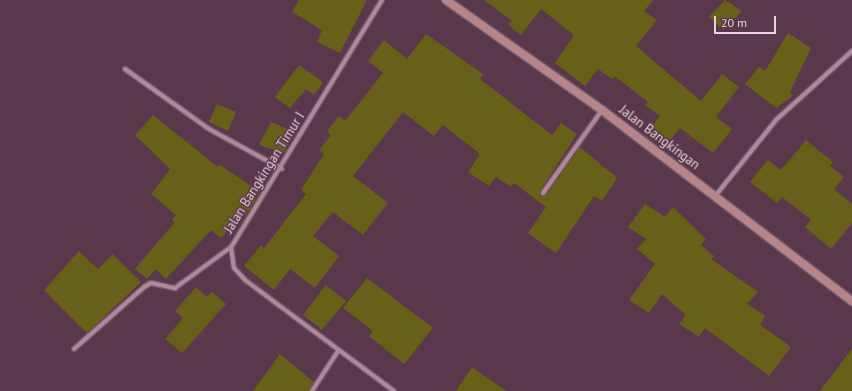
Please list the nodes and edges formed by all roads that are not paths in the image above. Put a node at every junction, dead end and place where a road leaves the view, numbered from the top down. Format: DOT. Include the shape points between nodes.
graph roads {
  1 [pos="382,0"];
  2 [pos="446,0"];
  3 [pos="852,51"];
  4 [pos="125,69"];
  5 [pos="602,110"];
  6 [pos="282,169"];
  7 [pos="542,193"];
  8 [pos="716,195"];
  9 [pos="231,247"];
  10 [pos="852,302"];
  11 [pos="74,349"];
  12 [pos="338,351"];
  13 [pos="312,391"];
  14 [pos="394,391"];
  1 -- 6 [label="street, Jalan Bangkingan Timur I"];
  2 -- 5 [label="street, Jalan Bangkingan"];
  3 -- 8 [label="street" via="776,120"];
  4 -- 6 [label="street" via="208,128"];
  5 -- 7 [label="street"];
  5 -- 8 [label="street, Jalan Bangkingan"];
  6 -- 9 [label="street, Jalan Bangkingan Timur I"];
  8 -- 10 [label="street, Jalan Bangkingan"];
  9 -- 11 [label="street" via="174,288 151,283 144,287"];
  9 -- 12 [label="street, Jalan Bangkingan Timur I" via="234,268 245,280"];
  12 -- 13 [label="street"];
  12 -- 14 [label="street, Jalan Bangkingan Timur I"];
}
